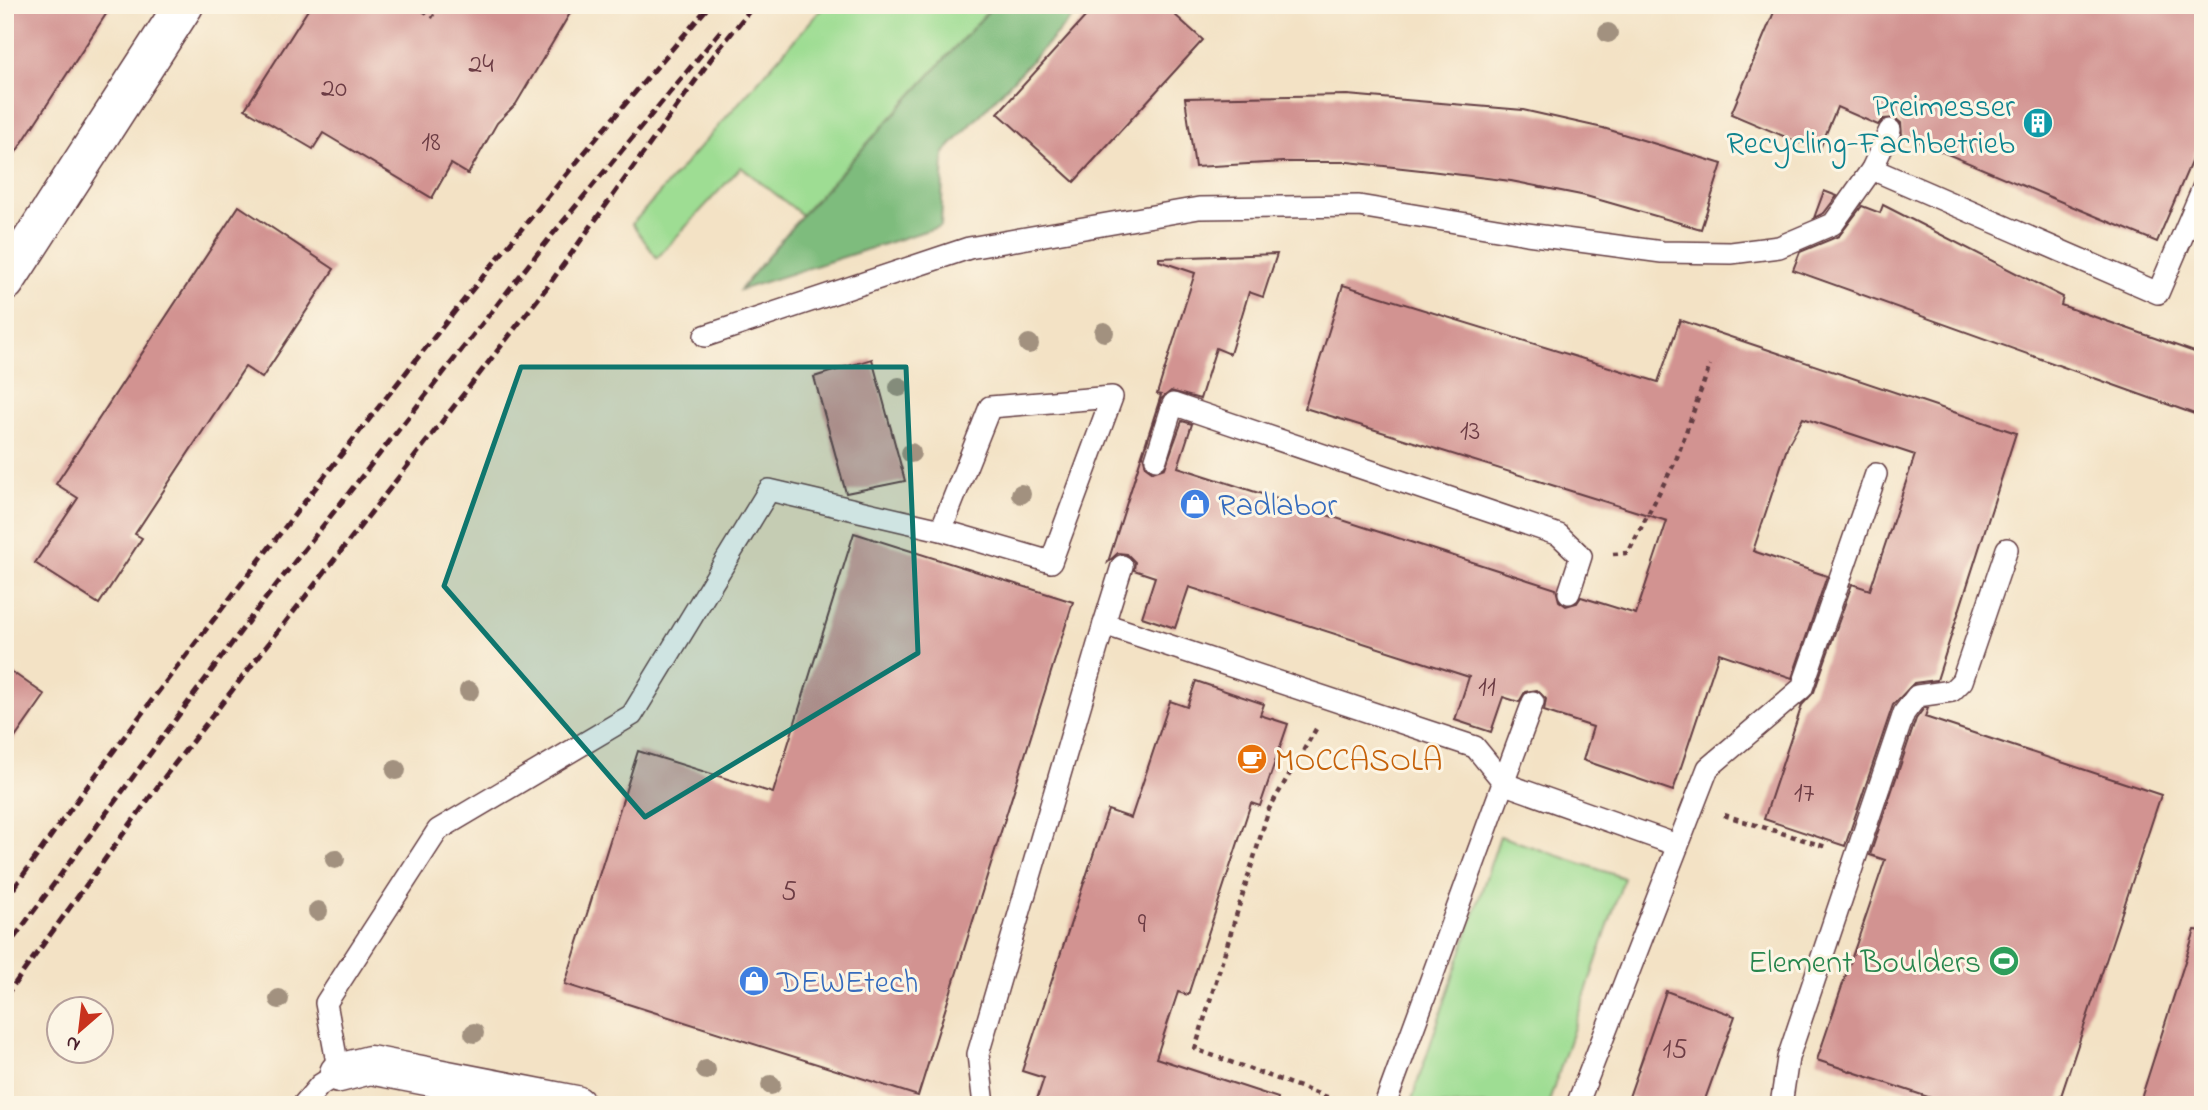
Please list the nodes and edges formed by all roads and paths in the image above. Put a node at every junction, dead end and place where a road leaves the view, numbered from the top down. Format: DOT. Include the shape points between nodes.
graph roads {
  1 [pos="184,5"];
  2 [pos="415,5"];
  3 [pos="434,17"];
  4 [pos="1890,130"];
  5 [pos="1871,169"];
  6 [pos="2203,188"];
  7 [pos="5,282"];
  8 [pos="705,336"];
  9 [pos="1710,365"];
  10 [pos="1156,460"];
  11 [pos="1876,474"];
  12 [pos="941,530"];
  13 [pos="2007,550"];
  14 [pos="1581,556"];
  15 [pos="1122,566"];
  16 [pos="1569,593"];
  17 [pos="1104,624"];
  18 [pos="1534,702"];
  19 [pos="1317,726"];
  20 [pos="1505,784"];
  21 [pos="1693,804"];
  22 [pos="1677,845"];
  23 [pos="1857,857"];
  24 [pos="339,1073"];
  25 [pos="303,1105"];
  26 [pos="576,1105"];
  27 [pos="984,1105"];
  28 [pos="1349,1105"];
  29 [pos="1385,1105"];
  30 [pos="1577,1105"];
  31 [pos="1781,1105"];
  1 -- 7 [label="street"];
  2 -- 3 [label="path"];
  4 -- 5 [label="lane"];
  5 -- 6 [label="lane" via="2158,293"];
  5 -- 8 [label="lane" via="1833,224 1779,247 1731,253 1662,252 1359,206 1199,208 969,248"];
  9 -- 14 [label="path" via="1676,460 1628,553"];
  10 -- 14 [label="lane" via="1173,404 1559,535"];
  11 -- 21 [label="lane" via="1802,688 1708,768"];
  12 -- 12 [label="lane" via="990,407 1112,397 1051,562"];
  12 -- 24 [label="lane" via="769,490 632,715 439,830 326,1003"];
  13 -- 23 [label="lane" via="1962,681 1952,691 1917,696 1904,713"];
  14 -- 16 [label="lane"];
  15 -- 17 [label="lane"];
  17 -- 20 [label="lane" via="1475,747"];
  17 -- 27 [label="lane" via="978,1054"];
  18 -- 20 [label="lane"];
  19 -- 28 [label="path" via="1269,809 1195,1049"];
  20 -- 22 [label="lane"];
  20 -- 29 [label="lane"];
  21 -- 22 [label="lane"];
  21 -- 23 [label="path"];
  22 -- 30 [label="lane"];
  23 -- 31 [label="lane" via="1787,1058"];
  24 -- 25 [label="lane" via="320,1085"];
  24 -- 26 [label="street" via="370,1065"];
}
